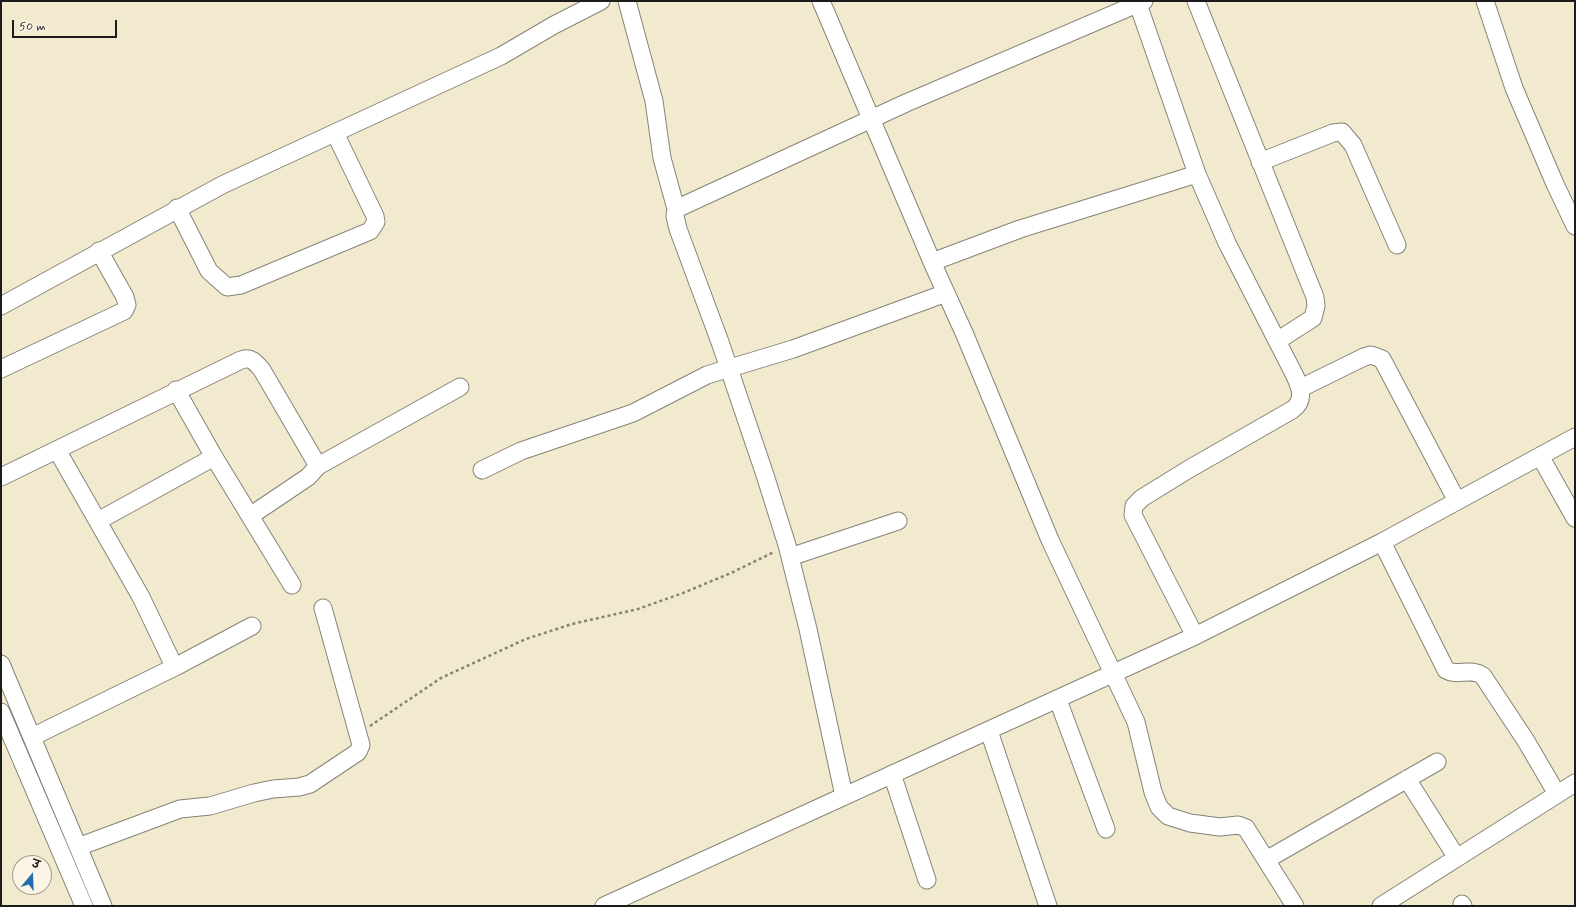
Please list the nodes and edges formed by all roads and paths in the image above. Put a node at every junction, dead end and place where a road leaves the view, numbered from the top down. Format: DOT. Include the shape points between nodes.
graph roads {
  1 [pos="601,1"];
  2 [pos="627,1"];
  3 [pos="821,1"];
  4 [pos="1196,1"];
  5 [pos="1485,1"];
  6 [pos="1141,2"];
  7 [pos="871,120"];
  8 [pos="335,133"];
  9 [pos="1260,162"];
  10 [pos="1197,174"];
  11 [pos="177,208"];
  12 [pos="676,209"];
  13 [pos="1575,226"];
  14 [pos="1396,245"];
  15 [pos="99,251"];
  16 [pos="932,262"];
  17 [pos="946,293"];
  18 [pos="1,306"];
  19 [pos="1277,341"];
  20 [pos="729,368"];
  21 [pos="1,369"];
  22 [pos="460,387"];
  23 [pos="1301,388"];
  24 [pos="176,390"];
  25 [pos="1575,437"];
  26 [pos="57,450"];
  27 [pos="1540,456"];
  28 [pos="214,457"];
  29 [pos="318,466"];
  30 [pos="482,470"];
  31 [pos="1,477"];
  32 [pos="1457,501"];
  33 [pos="250,516"];
  34 [pos="1575,518"];
  35 [pos="98,521"];
  36 [pos="898,521"];
  37 [pos="1382,542"];
  38 [pos="788,551"];
  39 [pos="292,584"];
  40 [pos="322,608"];
  41 [pos="252,626"];
  42 [pos="1195,636"];
  43 [pos="1,664"];
  44 [pos="177,666"];
  45 [pos="1113,675"];
  46 [pos="1058,700"];
  47 [pos="1,712"];
  48 [pos="989,731"];
  49 [pos="358,734"];
  50 [pos="32,737"];
  51 [pos="7,741"];
  52 [pos="1437,762"];
  53 [pos="892,774"];
  54 [pos="1407,779"];
  55 [pos="1575,783"];
  56 [pos="1557,794"];
  57 [pos="844,796"];
  58 [pos="1106,829"];
  59 [pos="78,847"];
  60 [pos="1457,858"];
  61 [pos="1266,860"];
  62 [pos="926,880"];
  63 [pos="84,906"];
  64 [pos="103,906"];
  65 [pos="604,906"];
  66 [pos="1048,906"];
  67 [pos="1295,906"];
  68 [pos="1381,906"];
  1 -- 8 [label="street" via="501,56"];
  2 -- 12 [label="street" via="654,101 662,158"];
  3 -- 7 [label="street"];
  4 -- 9 [label="street"];
  5 -- 13 [label="street" via="1514,88"];
  6 -- 7 [label="street"];
  6 -- 10 [label="street"];
  7 -- 12 [label="street"];
  7 -- 16 [label="street"];
  8 -- 11 [label="street"];
  8 -- 11 [label="street" via="375,216 376,222 370,231 241,285 227,287 209,270"];
  9 -- 14 [label="street" via="1333,132 1342,132 1353,145"];
  9 -- 19 [label="street" via="1313,290 1316,306 1309,321"];
  10 -- 16 [label="street" via="1027,227"];
  10 -- 19 [label="street" via="1226,243"];
  11 -- 15 [label="street"];
  12 -- 20 [label="street" via="678,229"];
  15 -- 18 [label="street"];
  15 -- 21 [label="street" via="125,297 127,305 124,311"];
  16 -- 17 [label="street"];
  17 -- 20 [label="street" via="793,349"];
  17 -- 45 [label="street" via="1050,540"];
  19 -- 23 [label="street"];
  20 -- 30 [label="street" via="706,375 633,413 521,451"];
  20 -- 38 [label="street"];
  22 -- 29 [label="street"];
  23 -- 32 [label="street" via="1364,357 1371,355 1382,358"];
  23 -- 42 [label="street" via="1301,398 1296,407 1142,498 1134,506 1136,519"];
  24 -- 26 [label="street"];
  24 -- 28 [label="street"];
  24 -- 29 [label="street" via="241,360 253,360 262,370"];
  25 -- 27 [label="street"];
  26 -- 31 [label="street"];
  26 -- 35 [label="street"];
  27 -- 32 [label="street"];
  27 -- 34 [label="street"];
  28 -- 33 [label="street"];
  28 -- 35 [label="street"];
  29 -- 33 [label="street" via="308,477"];
  32 -- 37 [label="street"];
  33 -- 39 [label="street"];
  35 -- 44 [label="street" via="141,597 173,664"];
  36 -- 38 [label="street"];
  37 -- 42 [label="street"];
  37 -- 56 [label="street" via="1446,670 1452,673 1475,671 1483,676"];
  38 -- 49 [label="path" via="683,594 638,609 572,624 526,639 441,678"];
  38 -- 57 [label="street" via="808,629"];
  40 -- 49 [label="street"];
  41 -- 44 [label="street"];
  42 -- 45 [label="street"];
  43 -- 50 [label="street"];
  44 -- 50 [label="street"];
  45 -- 46 [label="street"];
  45 -- 61 [label="street" via="1136,722 1159,807 1168,816 1190,823 1220,827 1238,825 1246,828"];
  46 -- 48 [label="street"];
  46 -- 58 [label="street"];
  47 -- 51 [label="street"];
  48 -- 53 [label="street"];
  48 -- 66 [label="street"];
  49 -- 59 [label="street" via="361,744 358,752 310,784 261,792 210,806 180,809"];
  50 -- 59 [label="street"];
  51 -- 63 [label="street"];
  52 -- 54 [label="street"];
  53 -- 57 [label="street"];
  53 -- 62 [label="street"];
  54 -- 60 [label="street"];
  54 -- 61 [label="street"];
  55 -- 56 [label="street"];
  56 -- 60 [label="street"];
  57 -- 65 [label="street"];
  59 -- 64 [label="street"];
  60 -- 68 [label="street"];
  61 -- 67 [label="street"];
}
